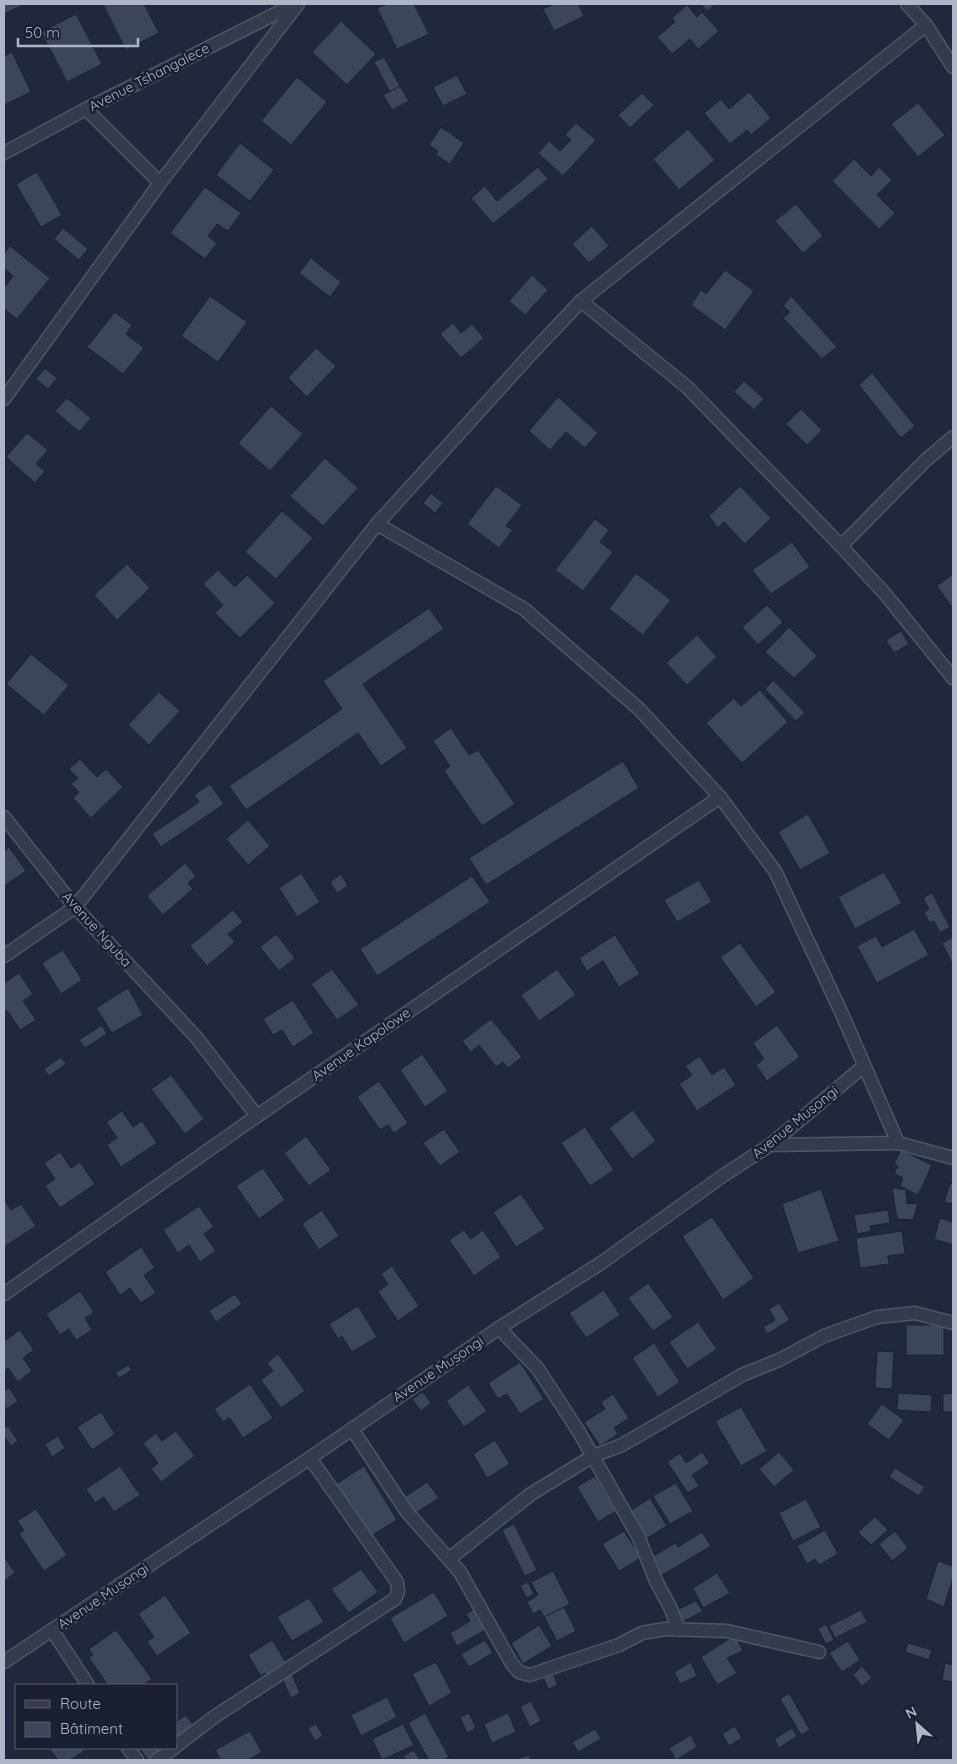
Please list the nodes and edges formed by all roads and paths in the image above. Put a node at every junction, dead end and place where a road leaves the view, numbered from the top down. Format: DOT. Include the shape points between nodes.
graph roads {
  1 [pos="296,4"];
  2 [pos="907,4"];
  3 [pos="926,25"];
  4 [pos="953,67"];
  5 [pos="86,109"];
  6 [pos="4,153"];
  7 [pos="160,182"];
  8 [pos="582,302"];
  9 [pos="4,399"];
  10 [pos="953,436"];
  11 [pos="377,524"];
  12 [pos="841,546"];
  13 [pos="953,678"];
  14 [pos="720,797"];
  15 [pos="4,817"];
  16 [pos="76,907"];
  17 [pos="4,956"];
  18 [pos="864,1066"];
  19 [pos="257,1116"];
  20 [pos="898,1143"];
  21 [pos="770,1145"];
  22 [pos="953,1158"];
  23 [pos="4,1294"];
  24 [pos="953,1323"];
  25 [pos="499,1328"];
  26 [pos="352,1428"];
  27 [pos="593,1456"];
  28 [pos="310,1458"];
  29 [pos="449,1559"];
  30 [pos="52,1630"];
  31 [pos="679,1630"];
  32 [pos="819,1652"];
  33 [pos="4,1662"];
  34 [pos="87,1684"];
  35 [pos="178,1745"];
  36 [pos="129,1749"];
  37 [pos="172,1749"];
  38 [pos="136,1760"];
  39 [pos="157,1760"];
  1 -- 5 [label="street, Avenue Tshangalece"];
  1 -- 7 [label="street"];
  2 -- 3 [label="street"];
  3 -- 4 [label="street"];
  3 -- 8 [label="street"];
  5 -- 6 [label="street, Avenue Tshangalece"];
  5 -- 7 [label="street"];
  7 -- 9 [label="street"];
  8 -- 11 [label="street"];
  8 -- 12 [label="street" via="687,387"];
  10 -- 12 [label="street"];
  11 -- 14 [label="street" via="524,609 639,709"];
  11 -- 16 [label="street"];
  12 -- 13 [label="street" via="886,595"];
  14 -- 18 [label="street" via="775,871"];
  14 -- 19 [label="street, Avenue Kapolowe"];
  15 -- 16 [label="street, Avenue Nguba"];
  16 -- 17 [label="street"];
  16 -- 19 [label="street, Avenue Nguba" via="196,1037"];
  18 -- 20 [label="street"];
  18 -- 21 [label="street, Avenue Musongi"];
  19 -- 23 [label="street, Avenue Kapolowe"];
  20 -- 21 [label="street"];
  20 -- 22 [label="street"];
  21 -- 25 [label="street, Avenue Musongi" via="601,1263"];
  24 -- 27 [label="street" via="914,1313 877,1317 824,1336 742,1375 622,1445"];
  25 -- 26 [label="street, Avenue Musongi"];
  25 -- 27 [label="street" via="538,1369"];
  26 -- 28 [label="street, Avenue Musongi"];
  26 -- 29 [label="street" via="407,1512"];
  27 -- 29 [label="street" via="531,1494"];
  27 -- 31 [label="street" via="638,1536"];
  28 -- 30 [label="street, Avenue Musongi"];
  28 -- 35 [label="street" via="397,1582 395,1599 214,1717"];
  29 -- 31 [label="street" via="460,1572 519,1672 530,1675 611,1648 642,1633"];
  30 -- 33 [label="street, Avenue Musongi"];
  30 -- 34 [label="street"];
  31 -- 32 [label="street" via="727,1631"];
  36 -- 38 [label="street"];
  37 -- 39 [label="street"];
}
